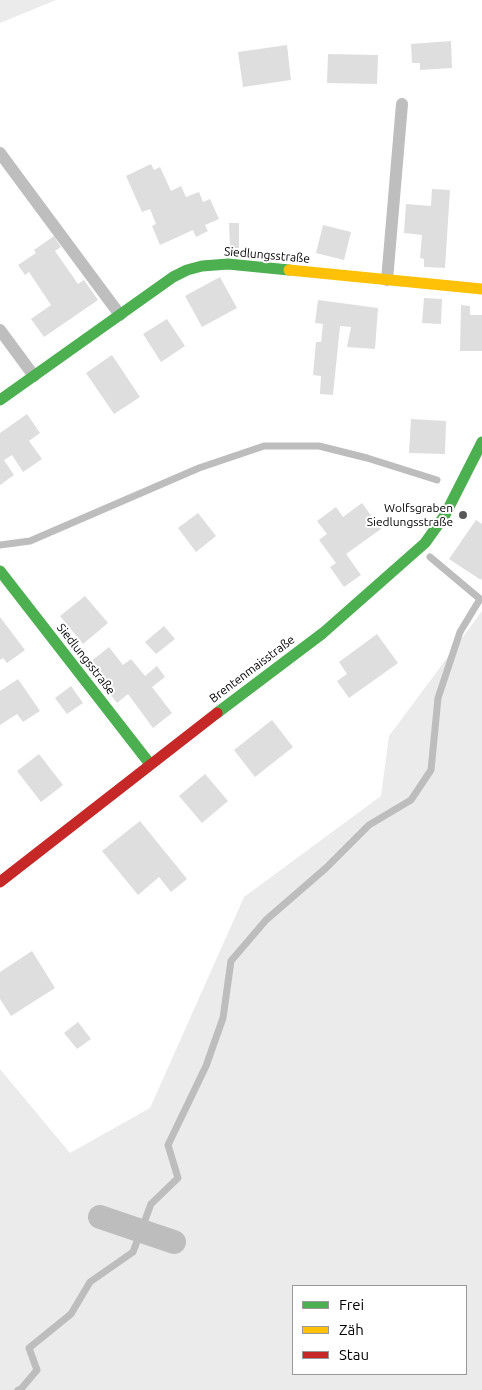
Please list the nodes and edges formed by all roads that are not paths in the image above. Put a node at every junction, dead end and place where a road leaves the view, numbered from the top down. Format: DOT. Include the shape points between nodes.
graph roads {
  1 [pos="402,104"];
  2 [pos="0,153"];
  3 [pos="387,280"];
  4 [pos="482,289"];
  5 [pos="120,315"];
  6 [pos="0,330"];
  7 [pos="34,376"];
  8 [pos="0,400"];
  9 [pos="482,442"];
  10 [pos="0,571"];
  11 [pos="150,764"];
  12 [pos="0,882"];
  1 -- 3 [label="lane"];
  2 -- 5 [label="lane"];
  3 -- 4 [label="street, Siedlungsstraße"];
  3 -- 5 [label="street, Siedlungsstraße" via="228,264 202,266 173,277"];
  5 -- 7 [label="street, Siedlungsstraße"];
  6 -- 7 [label="lane"];
  7 -- 8 [label="street, Siedlungsstraße"];
  9 -- 11 [label="street, Brentenmaisstraße" via="445,515 425,543 323,633"];
  10 -- 11 [label="street, Siedlungsstraße"];
  11 -- 12 [label="street, Brentenmaisstraße"];
}
